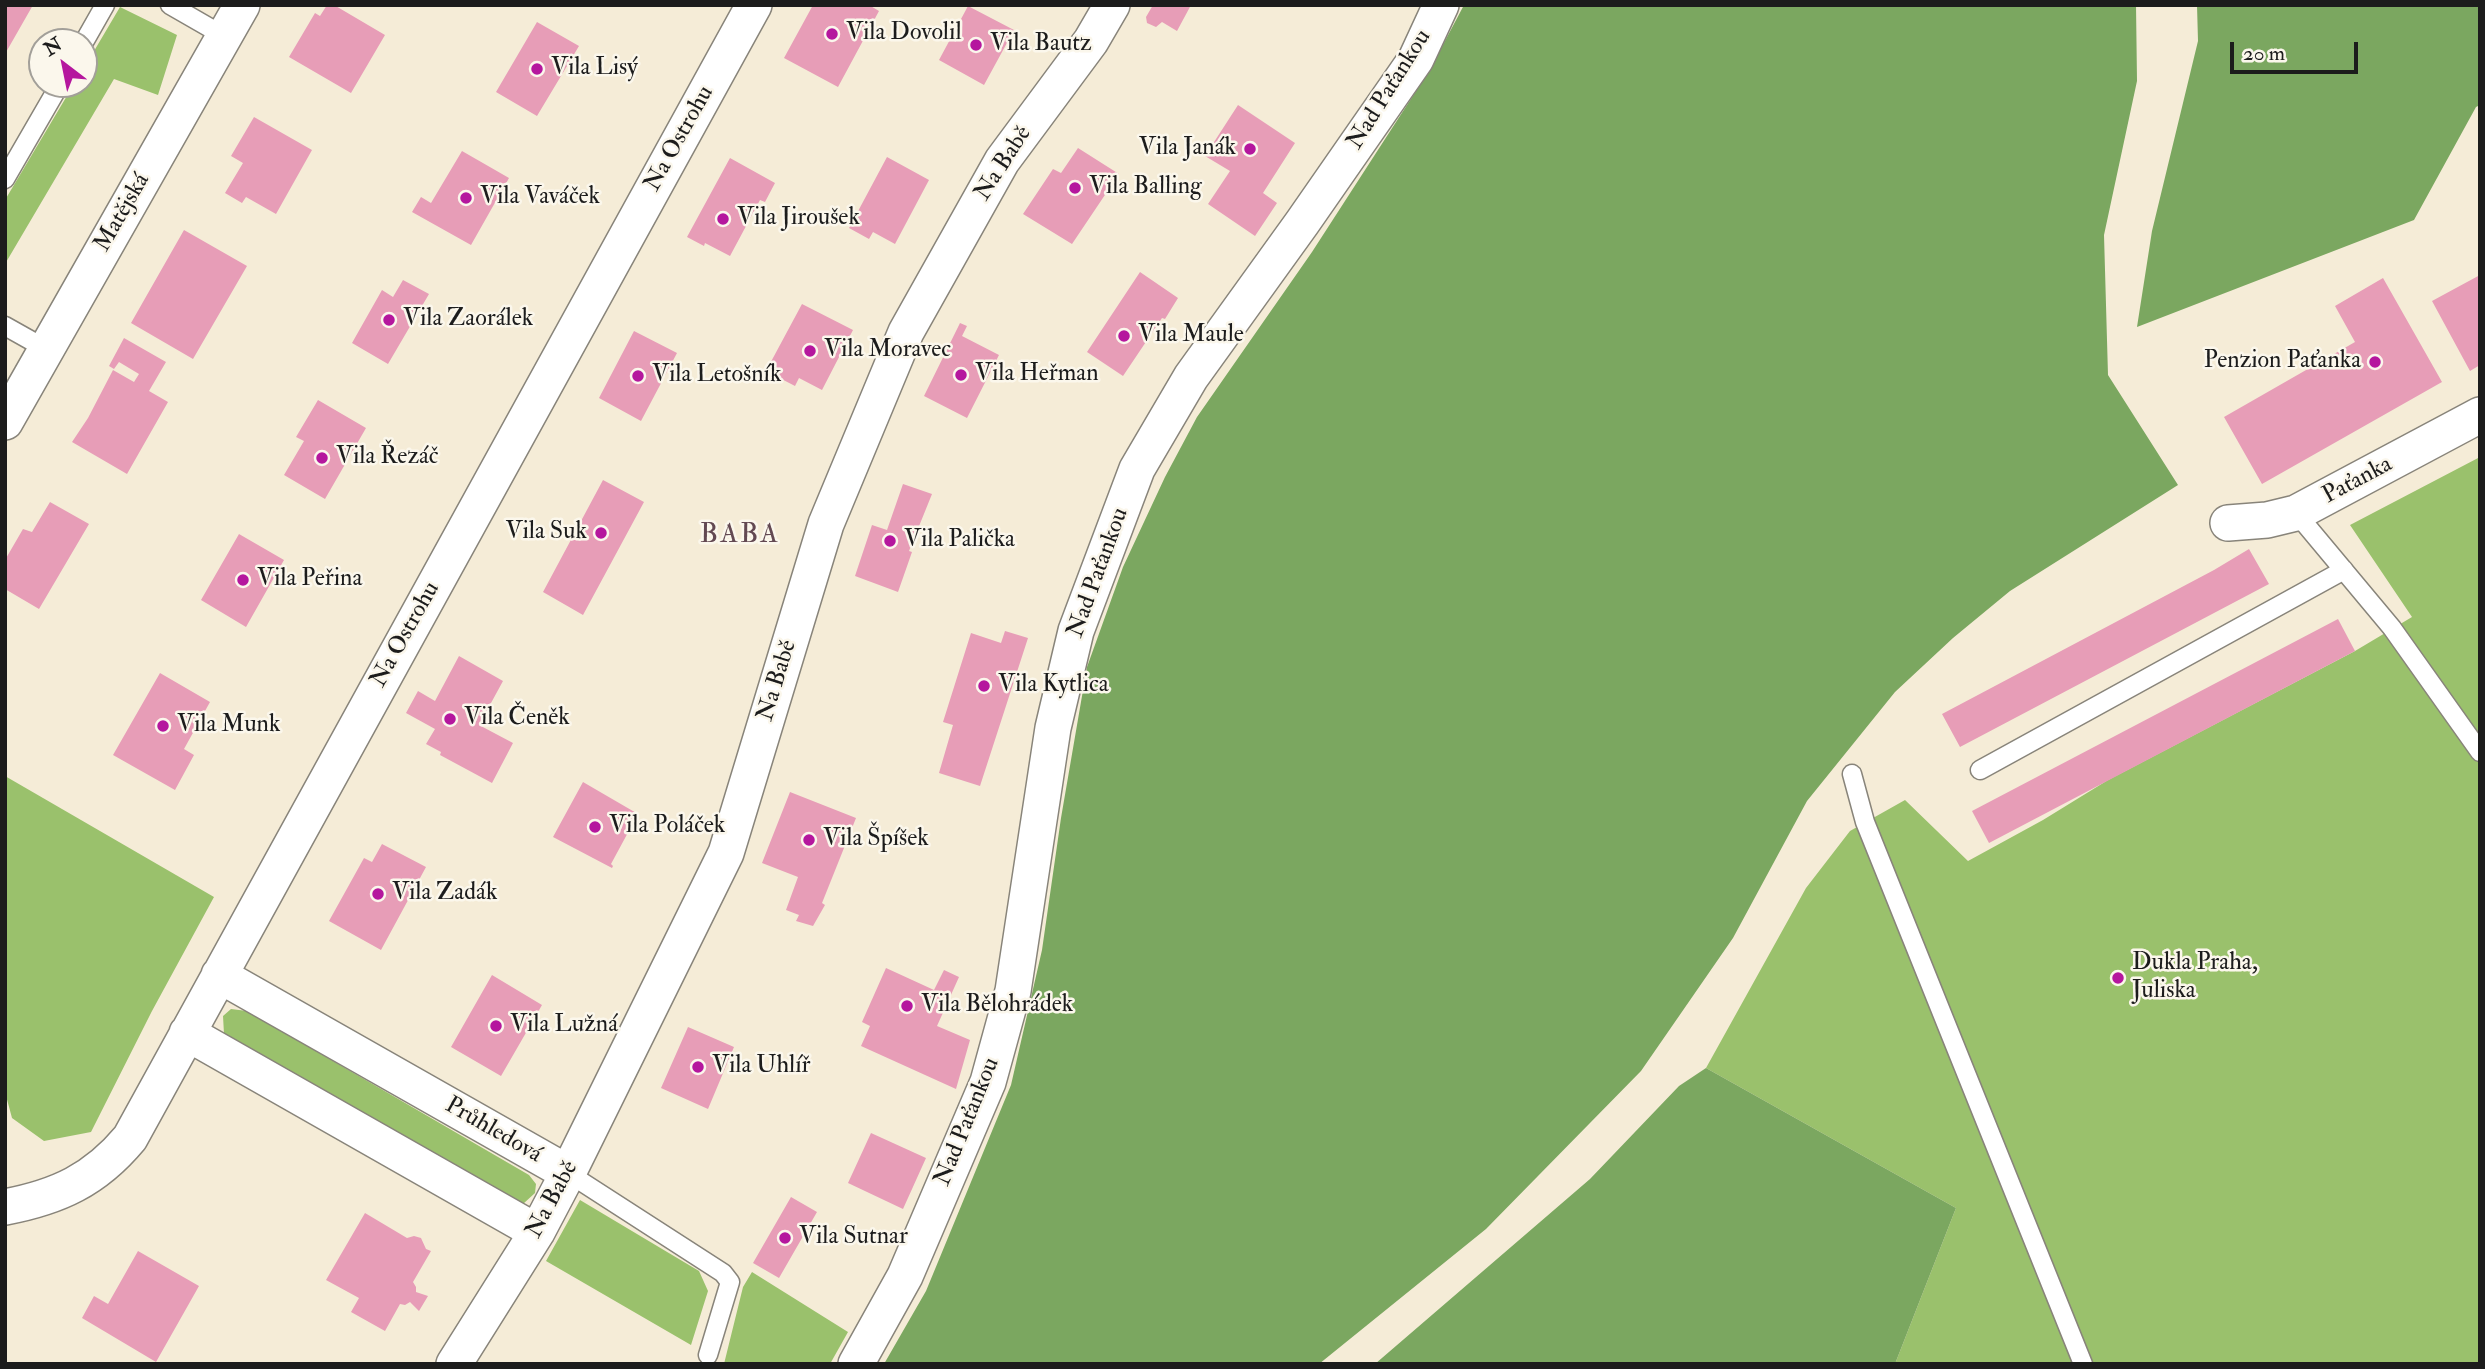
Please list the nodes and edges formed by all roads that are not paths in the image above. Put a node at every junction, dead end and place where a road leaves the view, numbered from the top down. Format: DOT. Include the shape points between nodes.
graph roads {
  1 [pos="106,5"];
  2 [pos="170,5"];
  3 [pos="242,5"];
  4 [pos="754,5"];
  5 [pos="1112,5"];
  6 [pos="1441,5"];
  7 [pos="92,28"];
  8 [pos="224,36"];
  9 [pos="52,98"];
  10 [pos="5,179"];
  11 [pos="5,326"];
  12 [pos="47,349"];
  13 [pos="2480,415"];
  14 [pos="5,422"];
  15 [pos="2296,513"];
  16 [pos="2228,523"];
  17 [pos="2344,570"];
  18 [pos="2480,752"];
  19 [pos="1980,770"];
  20 [pos="1852,774"];
  21 [pos="219,975"];
  22 [pos="187,1033"];
  23 [pos="568,1173"];
  24 [pos="5,1206"];
  25 [pos="537,1232"];
  26 [pos="708,1355"];
  27 [pos="454,1364"];
  28 [pos="856,1364"];
  29 [pos="2083,1364"];
  1 -- 7 [label="lane"];
  2 -- 8 [label="lane"];
  3 -- 8 [label="street, Matějská"];
  4 -- 21 [label="street, Na Ostrohu"];
  5 -- 23 [label="street, Na Babě" via="1091,41 1002,161 906,332 826,524 726,853"];
  6 -- 28 [label="street, Nad Paťankou" via="1416,59 1191,377 1138,469 1073,643 1053,728 1013,991 988,1082 905,1276"];
  8 -- 12 [label="street, Matějská"];
  9 -- 10 [label="lane"];
  11 -- 12 [label="lane"];
  12 -- 14 [label="street, Matějská"];
  13 -- 15 [label="street, Paťanka"];
  15 -- 16 [label="street, Paťanka"];
  15 -- 17 [label="lane"];
  17 -- 18 [label="lane" via="2392,628"];
  17 -- 19 [label="lane"];
  20 -- 29 [label="lane" via="1865,822"];
  21 -- 22 [label="street, Na Ostrohu"];
  21 -- 23 [label="street, Průhledová"];
  22 -- 24 [label="street, Na Ostrohu" via="130,1138 116,1154 58,1194"];
  22 -- 25 [label="street"];
  23 -- 25 [label="street, Na Babě"];
  23 -- 26 [label="lane, Průhledová" via="723,1273 730,1282"];
  25 -- 27 [label="street, Na Babě"];
}
